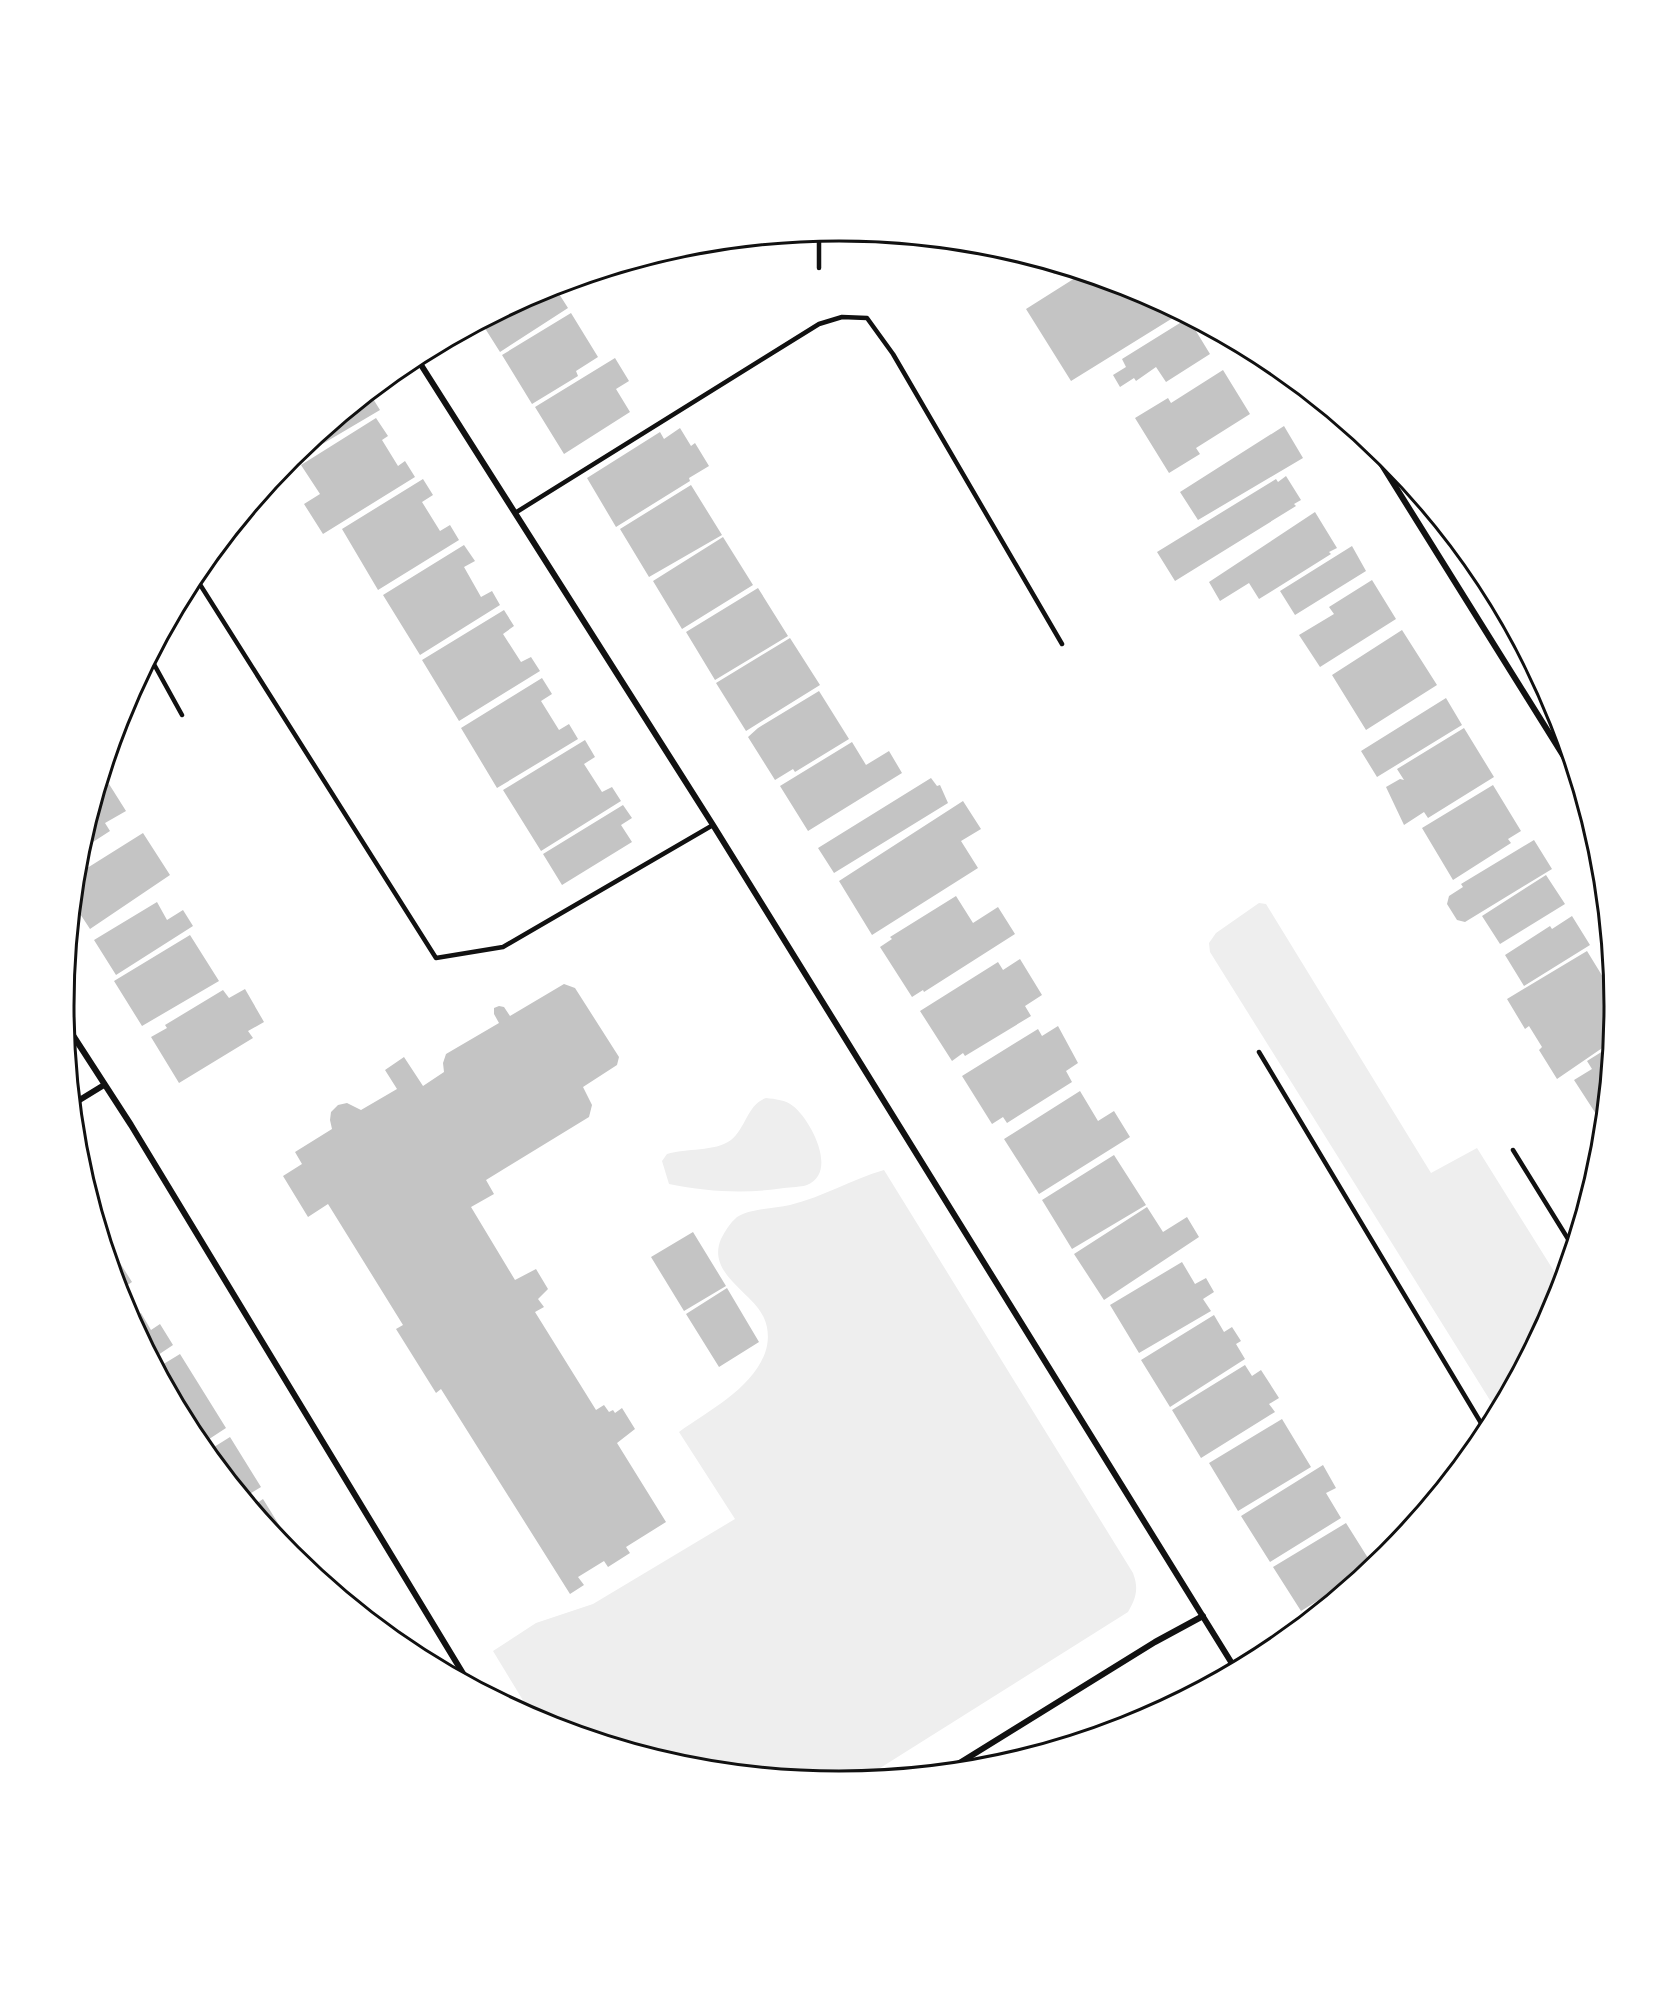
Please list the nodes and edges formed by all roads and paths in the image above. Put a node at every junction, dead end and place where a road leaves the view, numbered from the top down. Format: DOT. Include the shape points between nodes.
graph roads {
  1 [pos="819,242"];
  2 [pos="819,268"];
  3 [pos="421,365"];
  4 [pos="1386,471"];
  5 [pos="515,513"];
  6 [pos="200,585"];
  7 [pos="1062,644"];
  8 [pos="154,664"];
  9 [pos="182,715"];
  10 [pos="1561,751"];
  11 [pos="713,825"];
  12 [pos="75,1038"];
  13 [pos="1259,1052"];
  14 [pos="104,1085"];
  15 [pos="79,1100"];
  16 [pos="1513,1150"];
  17 [pos="1568,1239"];
  18 [pos="1480,1423"];
  19 [pos="1203,1616"];
  20 [pos="1232,1663"];
  21 [pos="462,1673"];
  22 [pos="963,1761"];
  1 -- 2 [label="lane"];
  3 -- 5 [label="street"];
  4 -- 10 [label="street"];
  5 -- 7 [label="lane" via="819,324 842,317 867,318 899,364"];
  5 -- 11 [label="street"];
  6 -- 11 [label="lane" via="436,958 503,947"];
  8 -- 9 [label="lane"];
  11 -- 19 [label="street"];
  12 -- 14 [label="street"];
  13 -- 18 [label="lane"];
  14 -- 15 [label="street"];
  14 -- 21 [label="street"];
  16 -- 17 [label="lane"];
  19 -- 20 [label="street"];
  19 -- 22 [label="street"];
}
